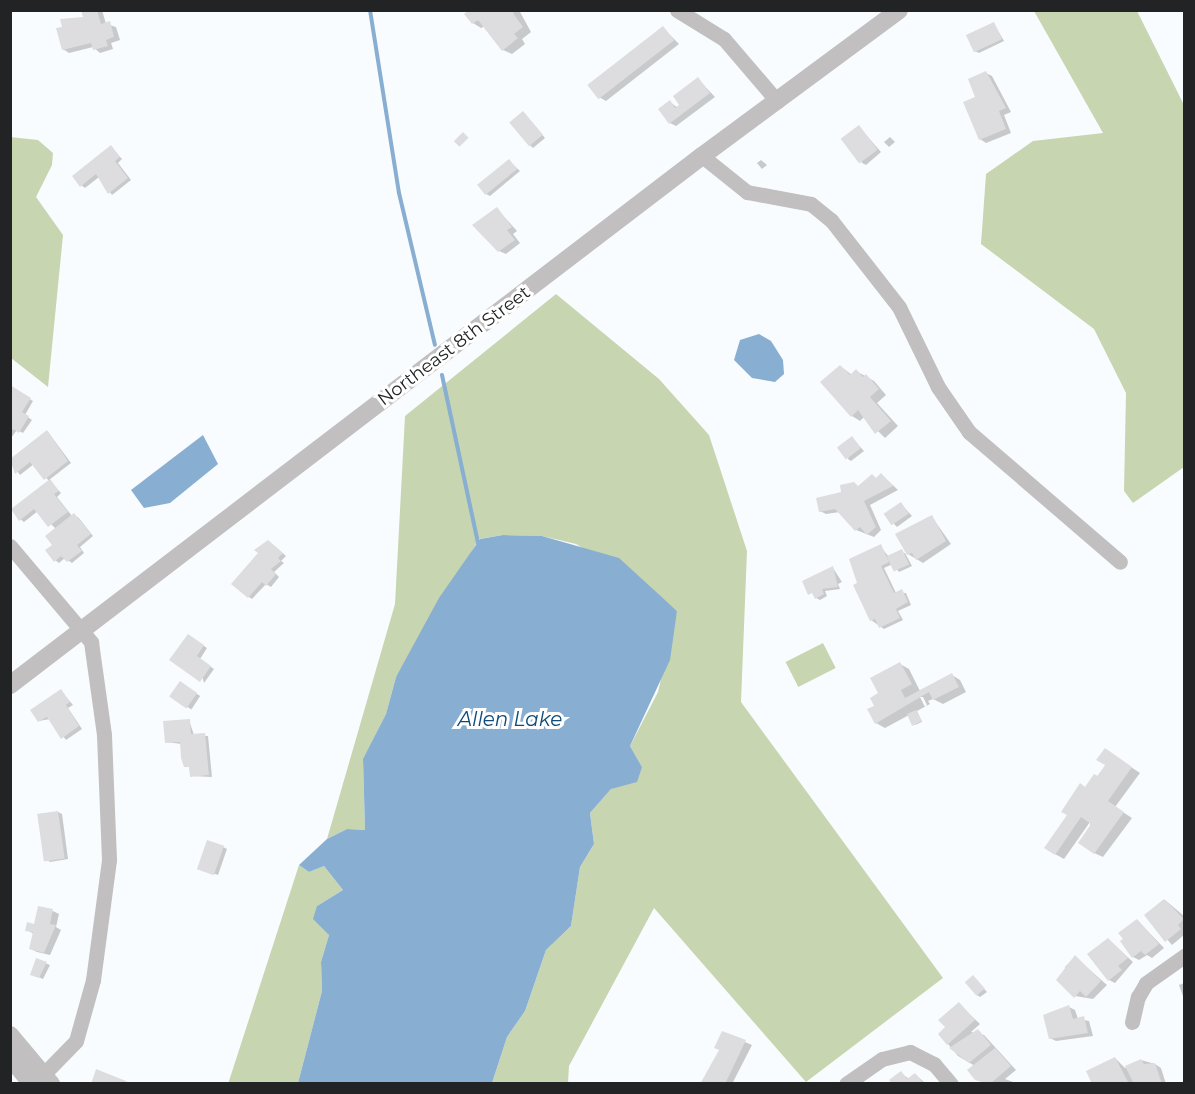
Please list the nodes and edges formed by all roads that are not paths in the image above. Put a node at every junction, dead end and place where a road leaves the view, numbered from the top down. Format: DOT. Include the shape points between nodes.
graph roads {
  1 [pos="677,10"];
  2 [pos="899,10"];
  3 [pos="777,101"];
  4 [pos="702,156"];
  5 [pos="10,546"];
  6 [pos="1120,562"];
  7 [pos="81,630"];
  8 [pos="10,685"];
  9 [pos="1185,956"];
  10 [pos="1132,1022"];
  11 [pos="10,1035"];
  12 [pos="10,1057"];
  13 [pos="40,1081"];
  14 [pos="846,1083"];
  15 [pos="951,1083"];
  1 -- 3 [label="street" via="724,39"];
  2 -- 3 [label="street, Northeast 8th Street"];
  3 -- 4 [label="street, Northeast 8th Street"];
  4 -- 6 [label="street" via="747,192 811,204 831,220 899,307 938,387 969,432"];
  4 -- 7 [label="street, Northeast 8th Street"];
  5 -- 7 [label="street"];
  7 -- 8 [label="street, Northeast 8th Street"];
  7 -- 13 [label="street" via="95,654 104,735 109,860 93,980 76,1041"];
  9 -- 10 [label="street" via="1146,983"];
  11 -- 13 [label="street"];
  12 -- 13 [label="street"];
  14 -- 15 [label="street" via="895,1053 922,1056"];
}
